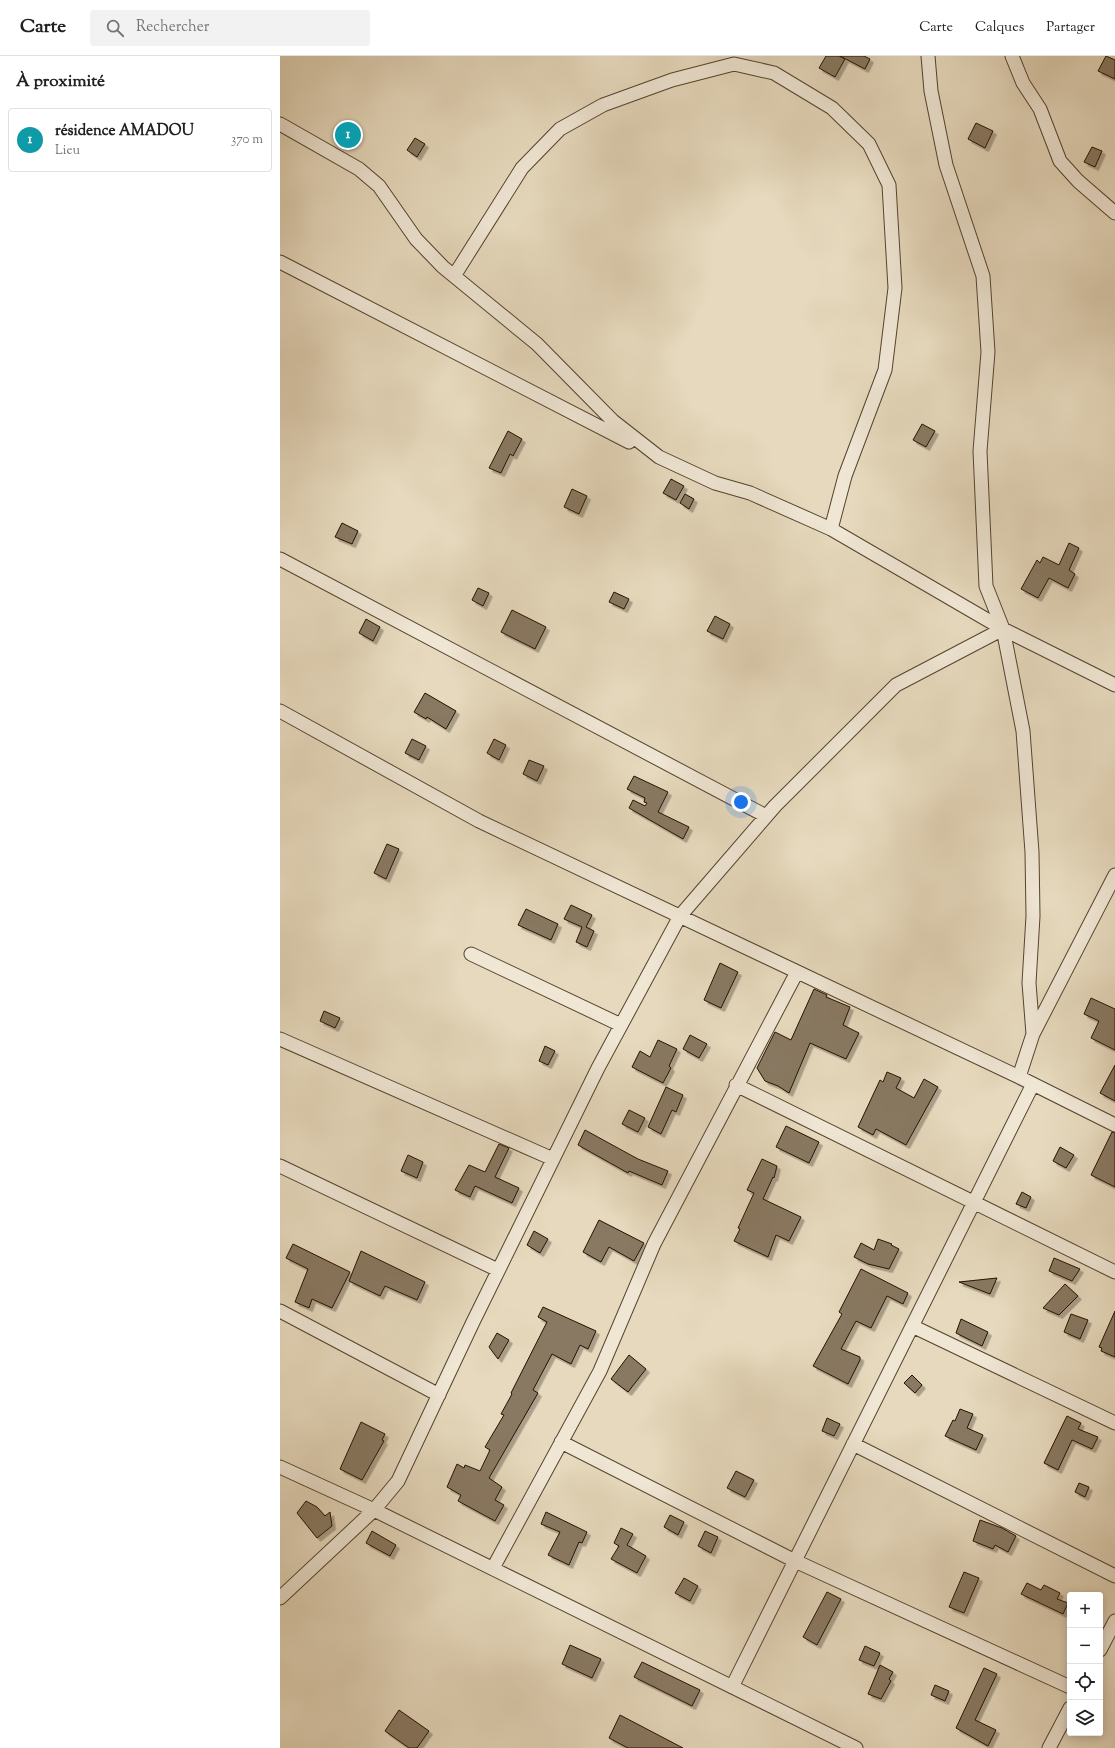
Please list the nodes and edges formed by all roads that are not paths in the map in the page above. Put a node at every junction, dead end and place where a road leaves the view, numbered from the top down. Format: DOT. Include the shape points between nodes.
graph roads {
  1 [pos="928,56"];
  2 [pos="1012,56"];
  3 [pos="280,124"];
  4 [pos="1115,213"];
  5 [pos="280,262"];
  6 [pos="454,276"];
  7 [pos="659,457"];
  8 [pos="832,529"];
  9 [pos="280,559"];
  10 [pos="1003,629"];
  11 [pos="1115,685"];
  12 [pos="280,711"];
  13 [pos="766,816"];
  14 [pos="1115,875"];
  15 [pos="680,916"];
  16 [pos="472,954"];
  17 [pos="797,972"];
  18 [pos="621,1025"];
  19 [pos="1033,1034"];
  20 [pos="280,1039"];
  21 [pos="1019,1077"];
  22 [pos="1032,1084"];
  23 [pos="736,1085"];
  24 [pos="1115,1125"];
  25 [pos="553,1159"];
  26 [pos="280,1166"];
  27 [pos="973,1203"];
  28 [pos="498,1270"];
  29 [pos="1115,1272"];
  30 [pos="280,1311"];
  31 [pos="912,1326"];
  32 [pos="439,1394"];
  33 [pos="1115,1423"];
  34 [pos="561,1442"];
  35 [pos="853,1444"];
  36 [pos="280,1467"];
  37 [pos="374,1510"];
  38 [pos="795,1561"];
  39 [pos="493,1568"];
  40 [pos="1115,1576"];
  41 [pos="280,1598"];
  42 [pos="1115,1621"];
  43 [pos="1103,1644"];
  44 [pos="1067,1686"];
  45 [pos="732,1687"];
  46 [pos="1067,1715"];
  47 [pos="1053,1747"];
  48 [pos="856,1748"];
  1 -- 10 [label="street" via="931,91 946,166 983,276 988,352 980,451 986,586"];
  2 -- 4 [label="street" via="1023,82 1040,109 1060,161"];
  3 -- 6 [label="street" via="359,169 379,186 416,239"];
  5 -- 7 [label="street"];
  6 -- 7 [label="street" via="537,344 613,422"];
  6 -- 8 [label="street" via="522,168 560,129 603,105 672,80 734,64 774,73 832,108 869,144 889,185 895,288 885,370 845,476"];
  7 -- 8 [label="street" via="715,483 750,493"];
  8 -- 10 [label="street"];
  9 -- 13 [label="street"];
  10 -- 11 [label="street"];
  10 -- 13 [label="street" via="896,685"];
  10 -- 19 [label="street" via="1023,731 1032,852 1033,916 1029,983"];
  12 -- 15 [label="street" via="479,820"];
  13 -- 15 [label="street"];
  14 -- 19 [label="street"];
  15 -- 17 [label="street"];
  15 -- 18 [label="street"];
  16 -- 18 [label="street"];
  17 -- 21 [label="street"];
  17 -- 23 [label="street"];
  18 -- 25 [label="street"];
  19 -- 21 [label="street"];
  20 -- 25 [label="street"];
  21 -- 22 [label="street"];
  22 -- 24 [label="street"];
  22 -- 27 [label="street"];
  23 -- 27 [label="street"];
  23 -- 34 [label="street" via="654,1244 600,1371"];
  25 -- 28 [label="street"];
  26 -- 28 [label="street"];
  27 -- 29 [label="street"];
  27 -- 31 [label="street"];
  28 -- 32 [label="street"];
  30 -- 32 [label="street"];
  31 -- 33 [label="street"];
  31 -- 35 [label="street"];
  32 -- 37 [label="street" via="398,1481"];
  34 -- 38 [label="street"];
  34 -- 39 [label="street"];
  35 -- 38 [label="street"];
  35 -- 40 [label="street"];
  36 -- 37 [label="street"];
  37 -- 39 [label="street"];
  37 -- 41 [label="street"];
  38 -- 44 [label="street"];
  38 -- 45 [label="street"];
  39 -- 45 [label="street"];
  42 -- 43 [label="street"];
  45 -- 48 [label="street"];
  46 -- 47 [label="street"];
}
